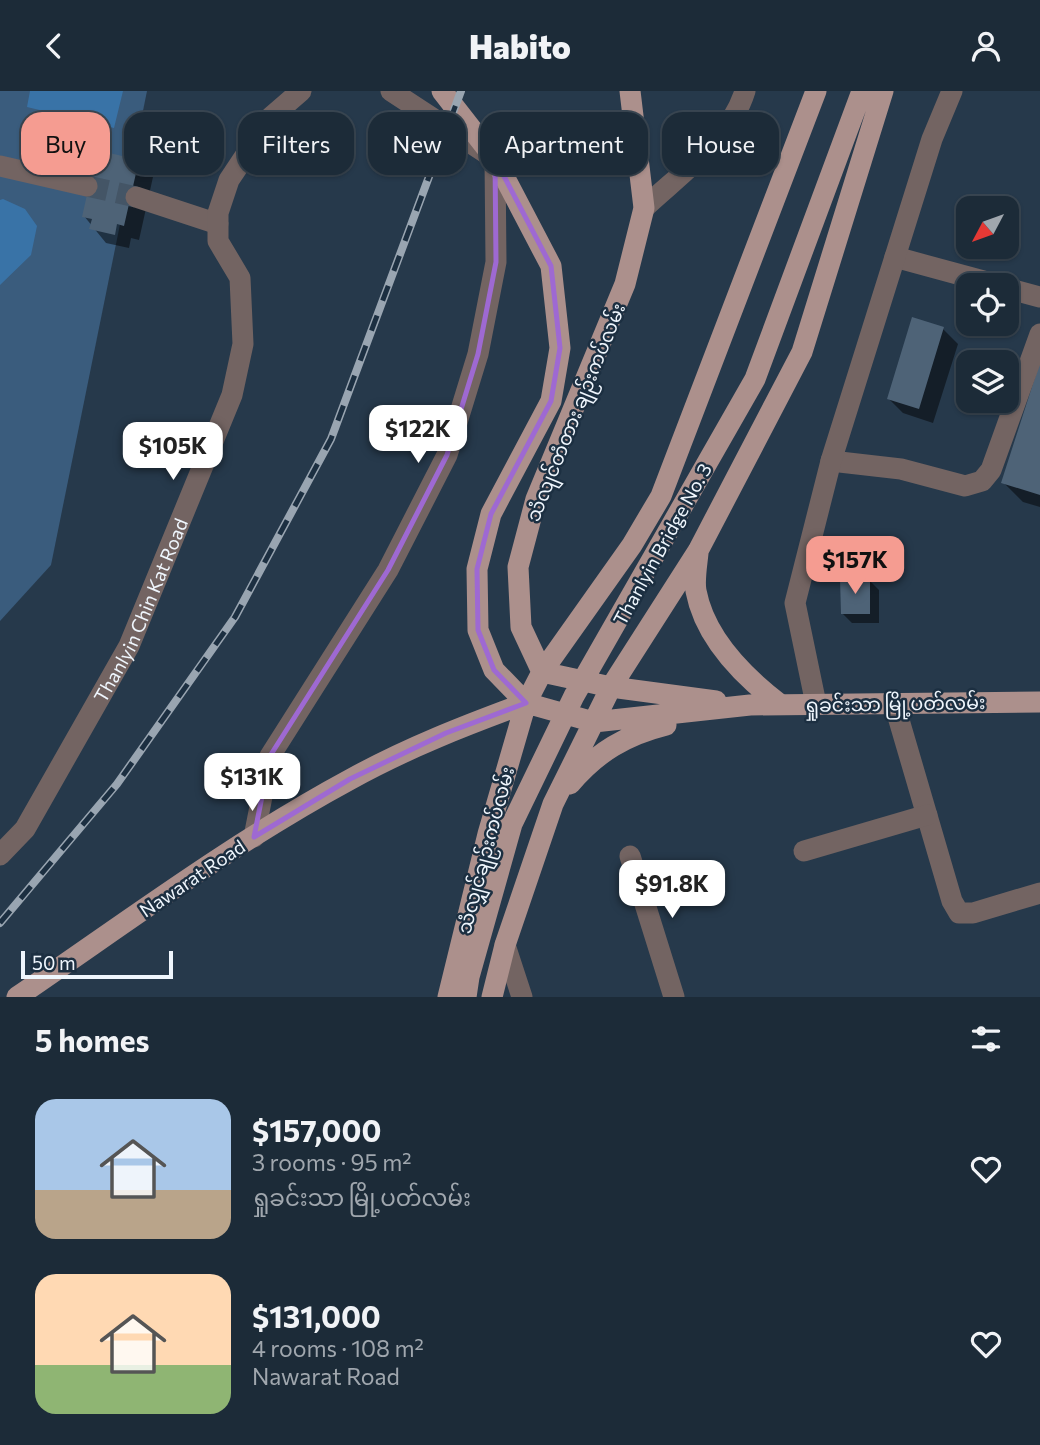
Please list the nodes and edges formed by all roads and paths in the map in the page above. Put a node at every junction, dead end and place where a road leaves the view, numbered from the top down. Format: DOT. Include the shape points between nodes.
graph roads {
  1 [pos="301,91"];
  2 [pos="391,91"];
  3 [pos="442,91"];
  4 [pos="630,91"];
  5 [pos="745,91"];
  6 [pos="816,91"];
  7 [pos="862,91"];
  8 [pos="883,91"];
  9 [pos="952,91"];
  10 [pos="279,105"];
  11 [pos="480,140"];
  12 [pos="480,149"];
  13 [pos="0,166"];
  14 [pos="495,175"];
  15 [pos="503,175"];
  16 [pos="88,186"];
  17 [pos="136,197"];
  18 [pos="644,208"];
  19 [pos="218,223"];
  20 [pos="895,257"];
  21 [pos="956,274"];
  22 [pos="1019,291"];
  23 [pos="1040,297"];
  24 [pos="1040,334"];
  25 [pos="831,461"];
  26 [pos="698,551"];
  27 [pos="542,672"];
  28 [pos="611,687"];
  29 [pos="1040,702"];
  30 [pos="526,703"];
  31 [pos="894,703"];
  32 [pos="816,704"];
  33 [pos="750,705"];
  34 [pos="781,705"];
  35 [pos="594,722"];
  36 [pos="553,804"];
  37 [pos="927,815"];
  38 [pos="254,837"];
  39 [pos="804,851"];
  40 [pos="0,855"];
  41 [pos="630,856"];
  42 [pos="1040,893"];
  43 [pos="505,945"];
  44 [pos="18,997"];
  45 [pos="448,997"];
  46 [pos="466,997"];
  47 [pos="492,997"];
  48 [pos="522,997"];
  49 [pos="674,997"];
  1 -- 10 [label="street, Thanlyin Chin Kat Road"];
  2 -- 12 [label="street"];
  3 -- 11 [label="main road"];
  4 -- 18 [label="main road, သံလျင်တံတား ချဉ်းကပ်လမ်း"];
  5 -- 18 [label="street" via="740,110 717,139"];
  6 -- 27 [label="main road" via="661,496"];
  7 -- 46 [label="main road, Thanlyin Bridge No. 3" via="755,379 574,697 512,824"];
  8 -- 26 [label="main road" via="802,352"];
  9 -- 20 [label="street"];
  10 -- 19 [label="street, Thanlyin Chin Kat Road" via="229,180"];
  13 -- 16 [label="street"];
  14 -- 38 [label="street" via="496,262 478,354 447,455 388,570 270,756"];
  15 -- 30 [label="main road" via="551,266 559,348 551,401 491,514 477,569 478,630 494,670"];
  17 -- 19 [label="street"];
  18 -- 27 [label="main road, သံလျင်တံတား ချဉ်းကပ်လမ်း" via="625,284 536,499 518,566 521,627"];
  19 -- 40 [label="street, Thanlyin Chin Kat Road" via="218,241 240,278 243,344 232,395 129,646 25,829"];
  20 -- 21 [label="street"];
  20 -- 25 [label="street"];
  22 -- 23 [label="street"];
  24 -- 25 [label="street" via="991,470 982,481 965,486 901,469"];
  25 -- 32 [label="street" via="794,603"];
  26 -- 28 [label="main road"];
  26 -- 34 [label="main road" via="696,591 716,641 755,686"];
  27 -- 28 [label="main road"];
  27 -- 30 [label="main road, သံလျှင်ချဉ်းကပ်လမ်း"];
  28 -- 33 [label="main road, ရှုခင်းသာ မြို့ပတ်လမ်း"];
  28 -- 35 [label="main road"];
  29 -- 31 [label="main road, ရှုခင်းသာ မြို့ပတ်လမ်း"];
  30 -- 35 [label="main road"];
  30 -- 38 [label="main road, Nawarat Road" via="446,733 351,779"];
  30 -- 45 [label="main road, သံလျှင်ချဉ်းကပ်လမ်း"];
  31 -- 32 [label="main road, ရှုခင်းသာ မြို့ပတ်လမ်း"];
  31 -- 37 [label="street"];
  32 -- 34 [label="main road, ရှုခင်းသာ မြို့ပတ်လမ်း"];
  33 -- 34 [label="main road, ရှုခင်းသာ မြို့ပတ်လမ်း"];
  33 -- 35 [label="main road, ရှုခင်းသာ မြို့ပတ်လမ်း"];
  33 -- 36 [label="main road" via="636,733 582,770"];
  35 -- 36 [label="main road"];
  36 -- 43 [label="main road"];
  37 -- 39 [label="street"];
  37 -- 42 [label="street" via="959,913"];
  38 -- 44 [label="main road, Nawarat Road"];
  41 -- 49 [label="street"];
  43 -- 47 [label="main road"];
  43 -- 48 [label="street"];
}
